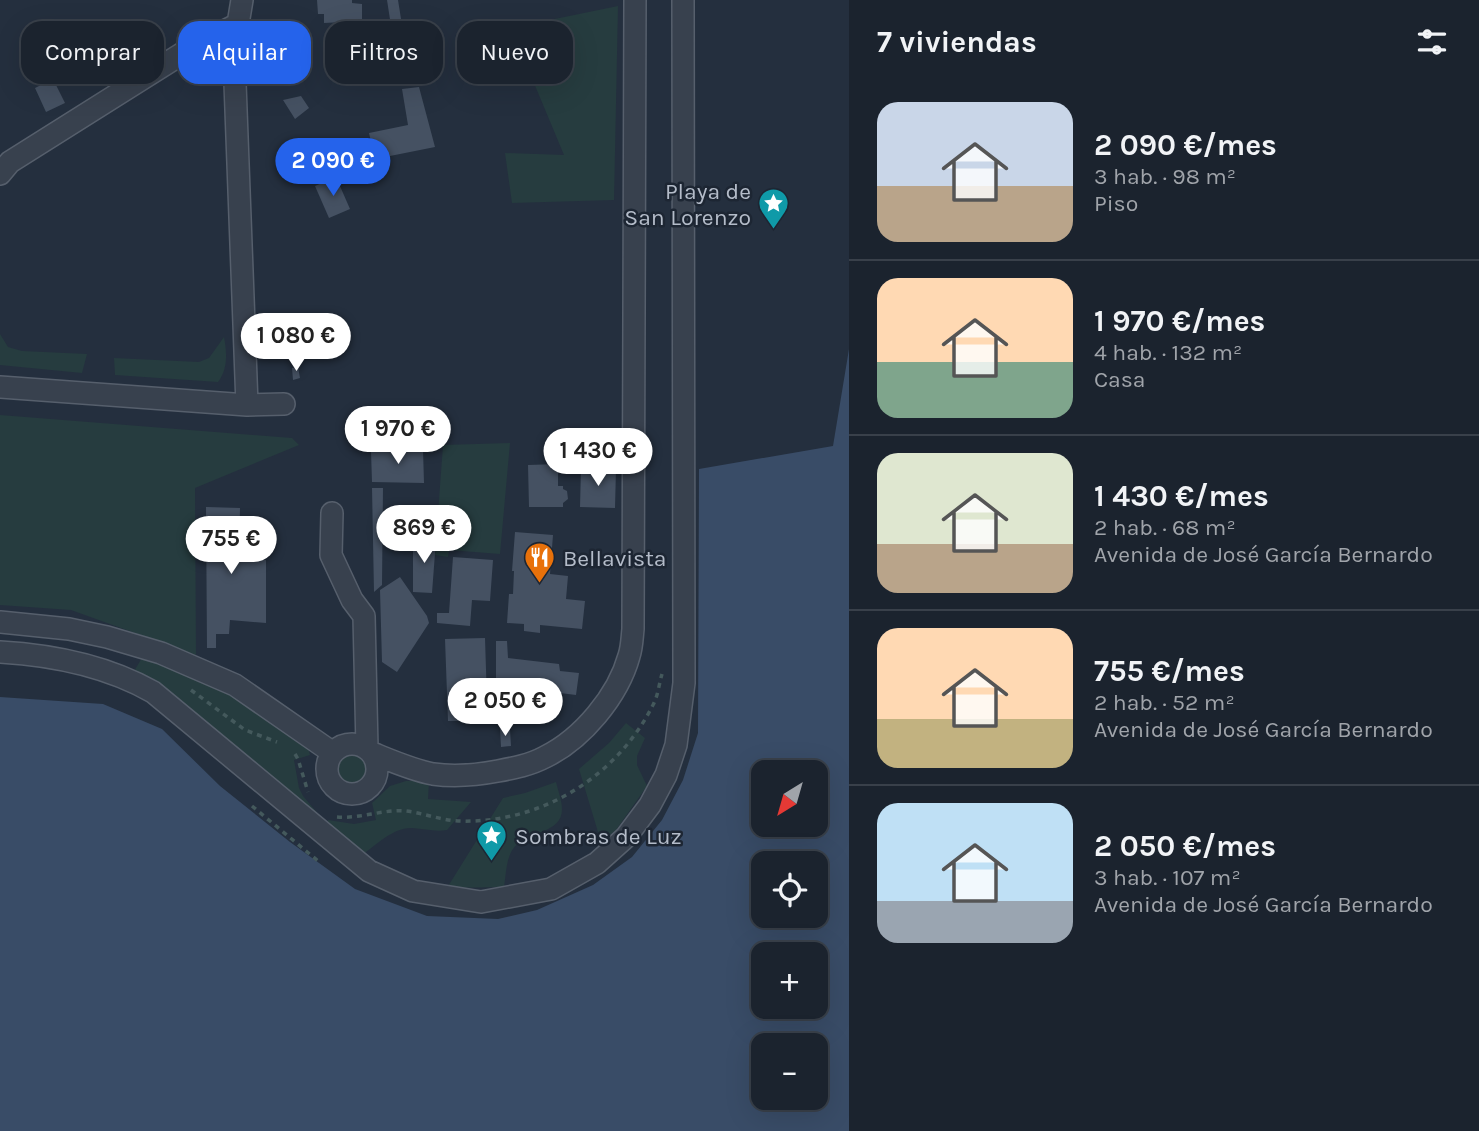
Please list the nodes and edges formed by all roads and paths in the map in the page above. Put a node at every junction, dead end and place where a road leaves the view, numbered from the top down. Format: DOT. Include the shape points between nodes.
graph roads {
  1 [pos="242,0"];
  2 [pos="635,0"];
  3 [pos="683,0"];
  4 [pos="238,21"];
  5 [pos="178,56"];
  6 [pos="235,84"];
  7 [pos="0,174"];
  8 [pos="0,387"];
  9 [pos="284,404"];
  10 [pos="247,405"];
  11 [pos="332,513"];
  12 [pos="0,622"];
  13 [pos="0,652"];
  14 [pos="664,665"];
  15 [pos="182,684"];
  16 [pos="284,745"];
  17 [pos="292,750"];
  18 [pos="369,751"];
  19 [pos="332,753"];
  20 [pos="432,774"];
  21 [pos="369,788"];
  22 [pos="312,799"];
  23 [pos="252,806"];
  24 [pos="330,813"];
  25 [pos="318,861"];
  1 -- 4 [label="street"];
  2 -- 20 [label="street" via="634,629 629,656 603,705 565,746 518,767 484,774"];
  3 -- 13 [label="street" via="684,683 676,745 666,775 626,837 597,863 551,889 481,902 413,891 369,871 153,692 125,677 66,661"];
  5 -- 7 [label="street" via="10,162"];
  6 -- 10 [label="street"];
  8 -- 10 [label="street"];
  9 -- 10 [label="street"];
  11 -- 18 [label="street" via="331,555 364,616"];
  12 -- 19 [label="street" via="69,629 161,653 236,685"];
  14 -- 24 [label="path" via="654,704 614,759 584,785 549,804 514,817 489,820 456,821 404,811 352,819"];
  15 -- 16 [label="path" via="245,730"];
  17 -- 22 [label="path"];
  18 -- 19 [label="street" via="360,745 345,745"];
  18 -- 20 [label="street"];
  18 -- 21 [label="street" via="377,774"];
  19 -- 21 [label="street" via="328,776 338,789 354,794"];
  20 -- 21 [label="street"];
  23 -- 25 [label="path"];
}
